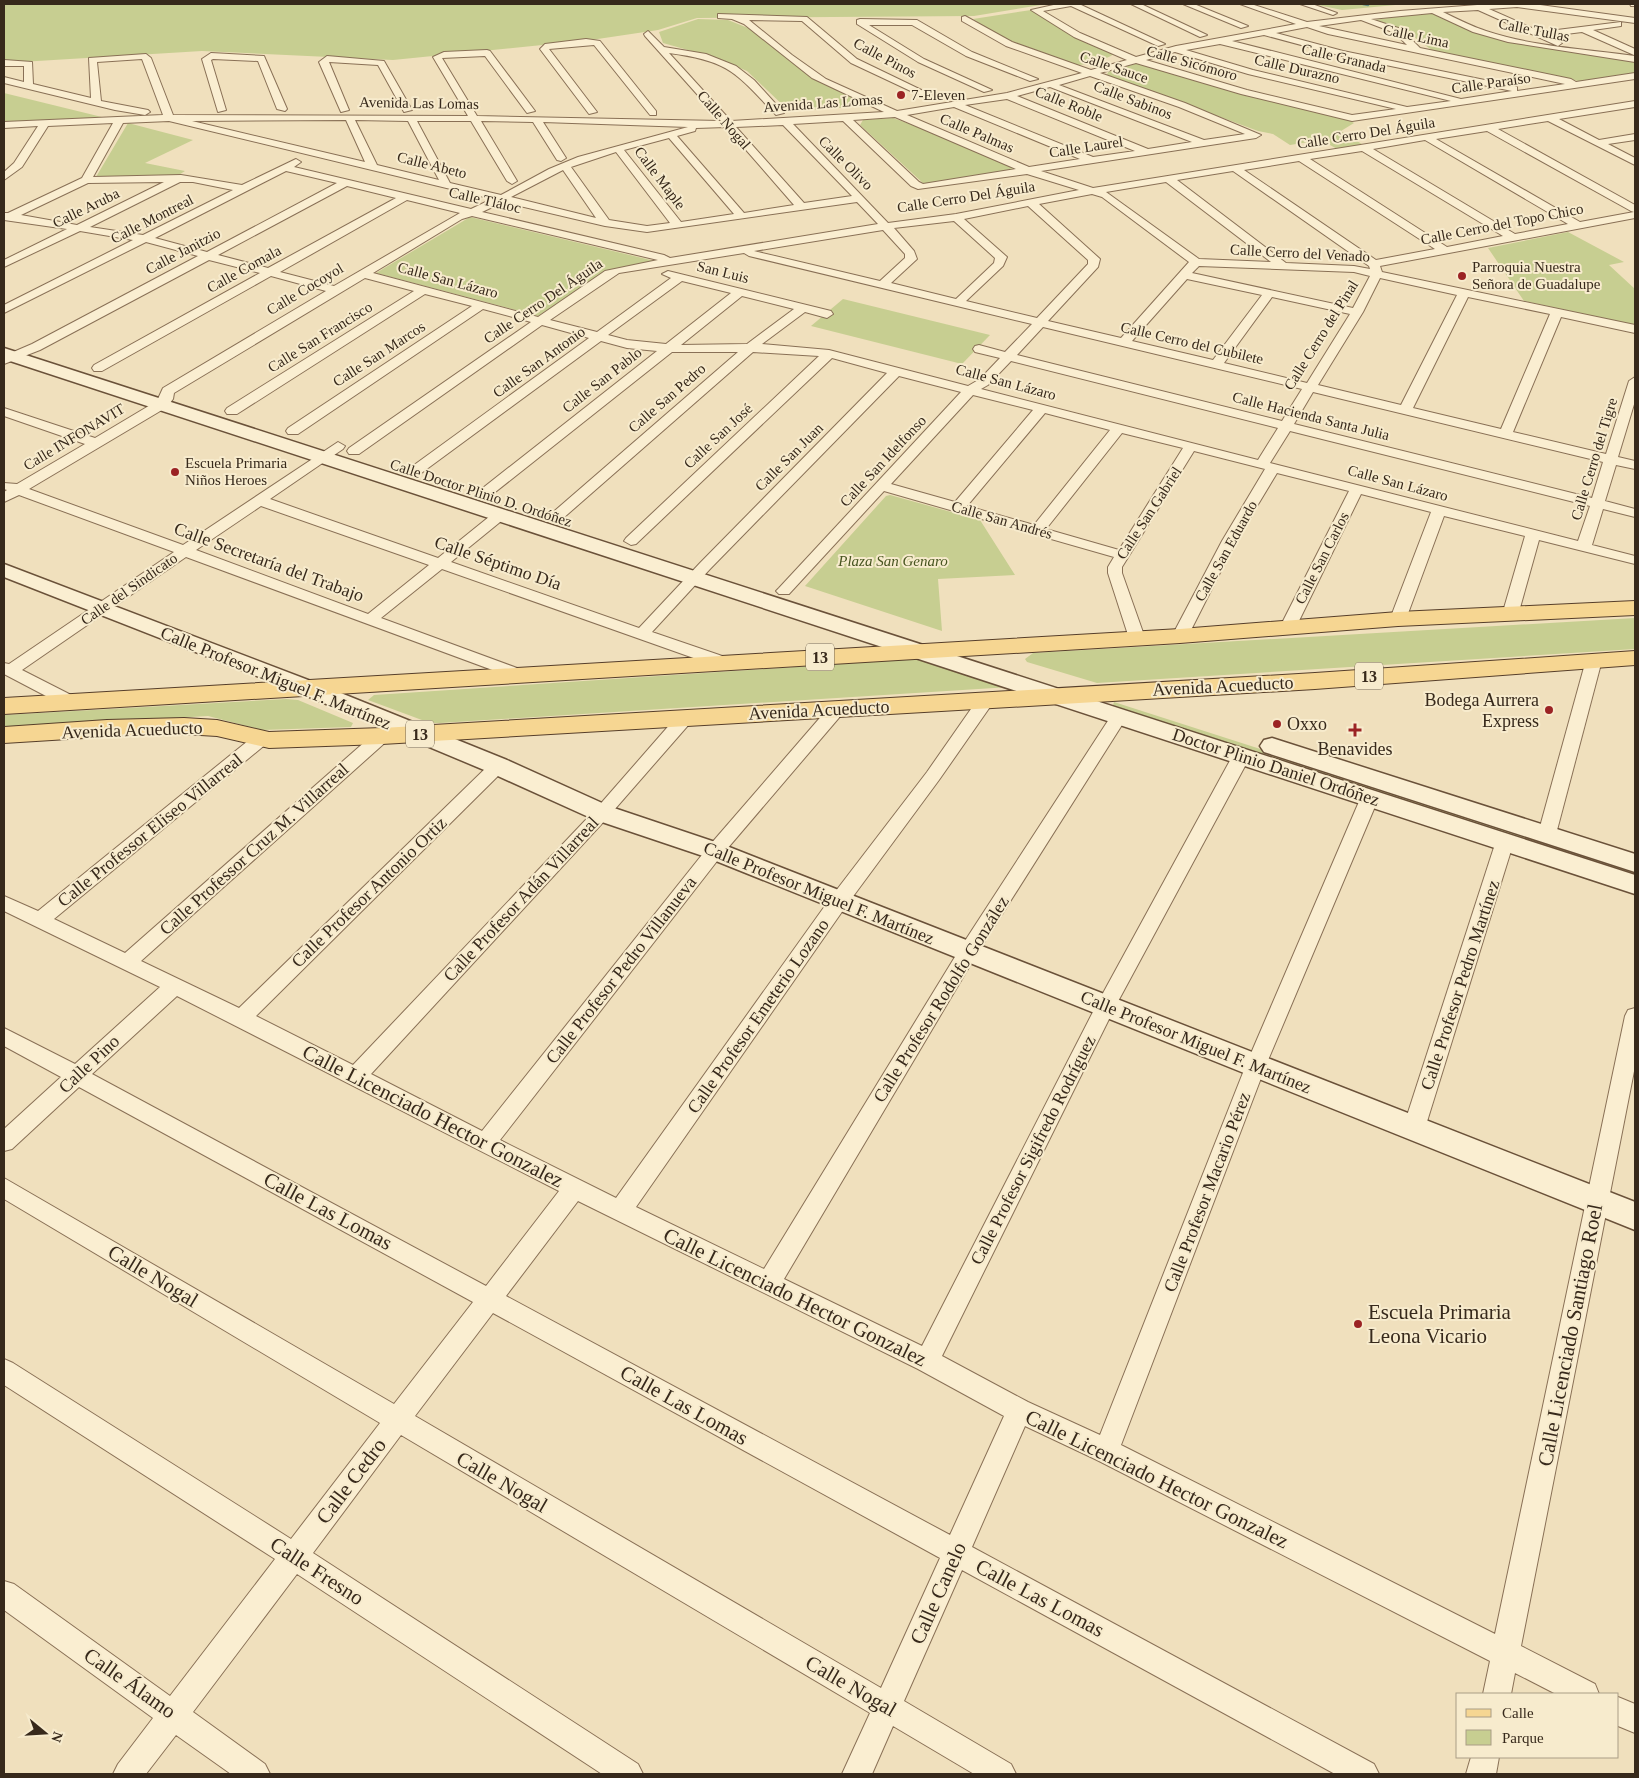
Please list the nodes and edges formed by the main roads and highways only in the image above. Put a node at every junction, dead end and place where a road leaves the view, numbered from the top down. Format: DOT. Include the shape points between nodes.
graph roads {
  1 [pos="1635,608"];
  2 [pos="1635,658"];
  3 [pos="4,706"];
  4 [pos="4,735"];
  1 -- 3 [label="main road, Avenida Acueducto / 13" via="1398,619 1180,636"];
  2 -- 4 [label="main road, Avenida Acueducto / 13" via="382,736 260,740 197,726"];
}
